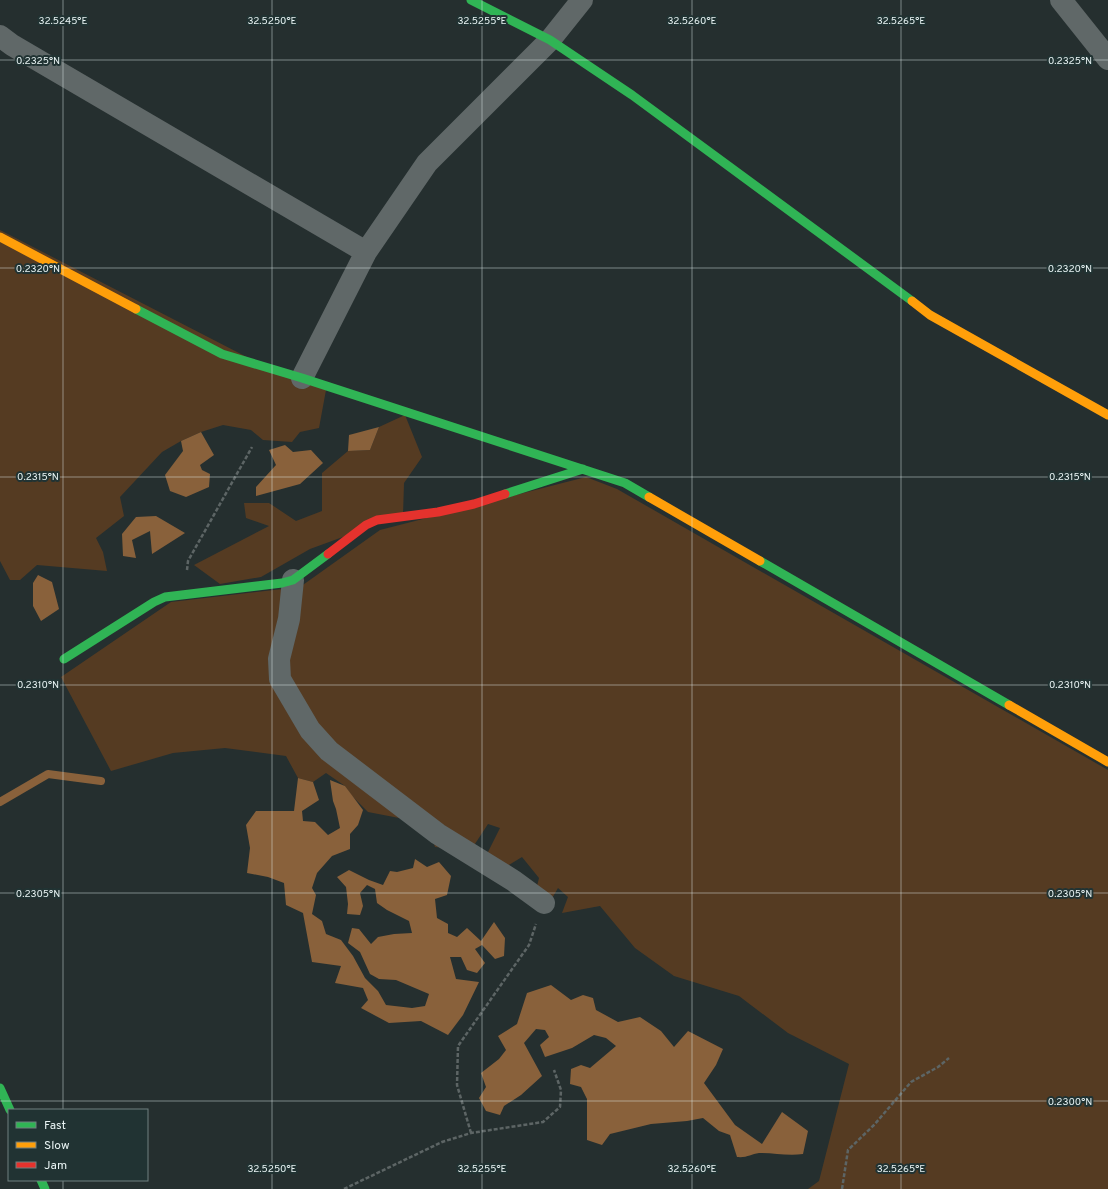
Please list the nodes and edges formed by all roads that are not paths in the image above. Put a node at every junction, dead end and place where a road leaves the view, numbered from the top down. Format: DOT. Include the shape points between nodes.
graph roads {
  1 [pos="471,0"];
  2 [pos="582,0"];
  3 [pos="1061,0"];
  4 [pos="0,36"];
  5 [pos="550,40"];
  6 [pos="1108,58"];
  7 [pos="0,237"];
  8 [pos="366,252"];
  9 [pos="302,378"];
  10 [pos="1108,415"];
  11 [pos="583,469"];
  12 [pos="293,580"];
  13 [pos="64,659"];
  14 [pos="1108,762"];
  15 [pos="544,903"];
  16 [pos="0,1088"];
  17 [pos="10,1109"];
  1 -- 5 [label="main road"];
  2 -- 5 [label="street"];
  3 -- 6 [label="street"];
  4 -- 8 [label="street"];
  5 -- 8 [label="street" via="427,164"];
  5 -- 10 [label="main road" via="632,95 930,316"];
  7 -- 9 [label="main road" via="222,354"];
  8 -- 9 [label="street"];
  9 -- 11 [label="main road"];
  11 -- 12 [label="main road" via="468,506 377,520 366,525"];
  11 -- 14 [label="main road" via="624,483"];
  12 -- 13 [label="main road" via="165,597"];
  12 -- 15 [label="street" via="289,620 279,659 280,679 310,730 328,751 438,834 514,881"];
  16 -- 17 [label="main road"];
}
